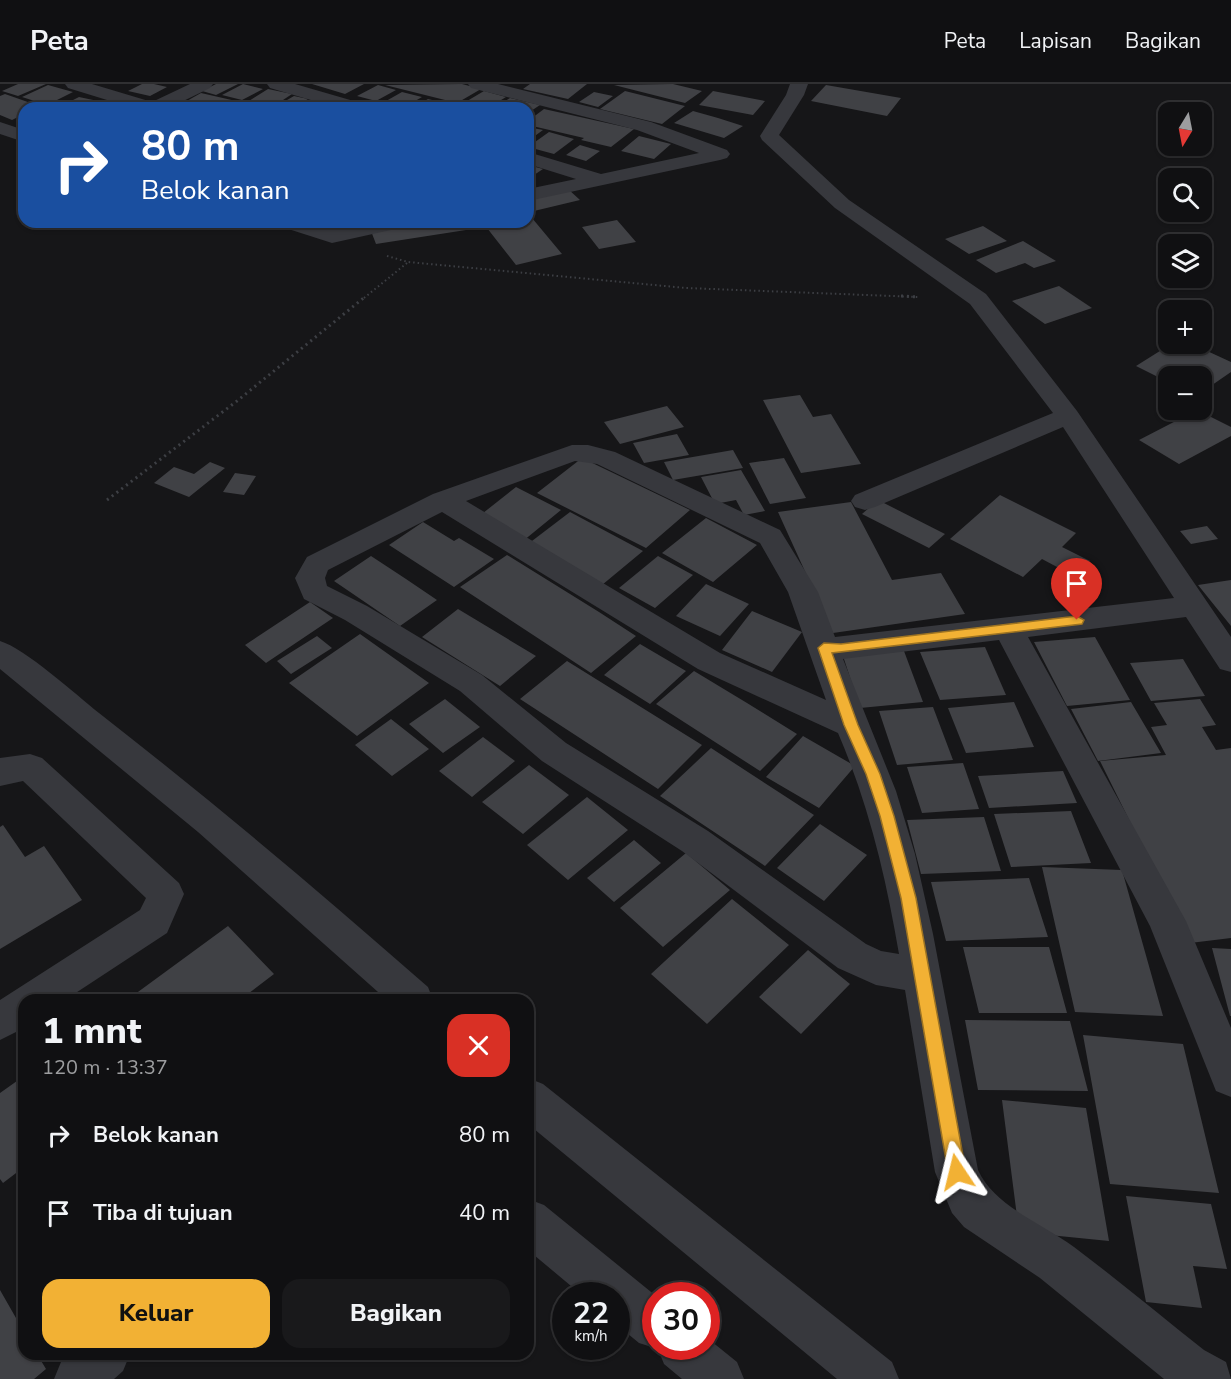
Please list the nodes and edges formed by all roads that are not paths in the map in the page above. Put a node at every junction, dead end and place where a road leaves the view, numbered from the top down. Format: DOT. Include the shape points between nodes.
graph roads {
  1 [pos="74,84"];
  2 [pos="204,84"];
  3 [pos="276,84"];
  4 [pos="477,84"];
  5 [pos="799,84"];
  6 [pos="134,102"];
  7 [pos="166,102"];
  8 [pos="338,102"];
  9 [pos="0,128"];
  10 [pos="18,134"];
  11 [pos="534,160"];
  12 [pos="600,179"];
  13 [pos="534,194"];
  14 [pos="304,228"];
  15 [pos="374,228"];
  16 [pos="1068,416"];
  17 [pos="443,500"];
  18 [pos="865,501"];
  19 [pos="1194,606"];
  20 [pos="1008,629"];
  21 [pos="824,648"];
  22 [pos="0,652"];
  23 [pos="1231,661"];
  24 [pos="851,725"];
  25 [pos="0,773"];
  26 [pos="922,975"];
  27 [pos="42,994"];
  28 [pos="407,994"];
  29 [pos="18,1010"];
  30 [pos="0,1022"];
  31 [pos="1231,1077"];
  32 [pos="534,1103"];
  33 [pos="534,1226"];
  34 [pos="642,1315"];
  35 [pos="99,1360"];
  36 [pos="697,1360"];
  37 [pos="78,1379"];
  38 [pos="720,1379"];
  39 [pos="875,1379"];
  40 [pos="1209,1379"];
  1 -- 6 [label="street"];
  2 -- 7 [label="street"];
  3 -- 8 [label="street"];
  4 -- 12 [label="street" via="644,126 720,154"];
  5 -- 16 [label="street" via="769,136 842,204 978,299"];
  9 -- 10 [label="street"];
  11 -- 12 [label="street"];
  12 -- 13 [label="street"];
  14 -- 15 [label="street" via="332,237"];
  16 -- 18 [label="street"];
  16 -- 19 [label="street"];
  17 -- 21 [label="street" via="572,453 606,458 770,537 803,592"];
  17 -- 24 [label="street" via="709,661"];
  17 -- 26 [label="street" via="317,564 310,578 314,592 471,683 554,752 694,841 852,956 876,968"];
  19 -- 20 [label="street"];
  19 -- 23 [label="street"];
  20 -- 21 [label="street"];
  20 -- 31 [label="street" via="1167,921"];
  21 -- 24 [label="street"];
  22 -- 28 [label="street" via="110,737 326,919"];
  24 -- 26 [label="street" via="887,816"];
  25 -- 27 [label="street" via="30,767 166,894 154,921"];
  26 -- 40 [label="street" via="957,1172 968,1197 980,1211 1056,1262 1186,1367"];
  29 -- 30 [label="street"];
  32 -- 39 [label="street"];
  33 -- 34 [label="street"];
  35 -- 37 [label="street"];
  36 -- 38 [label="street"];
}
